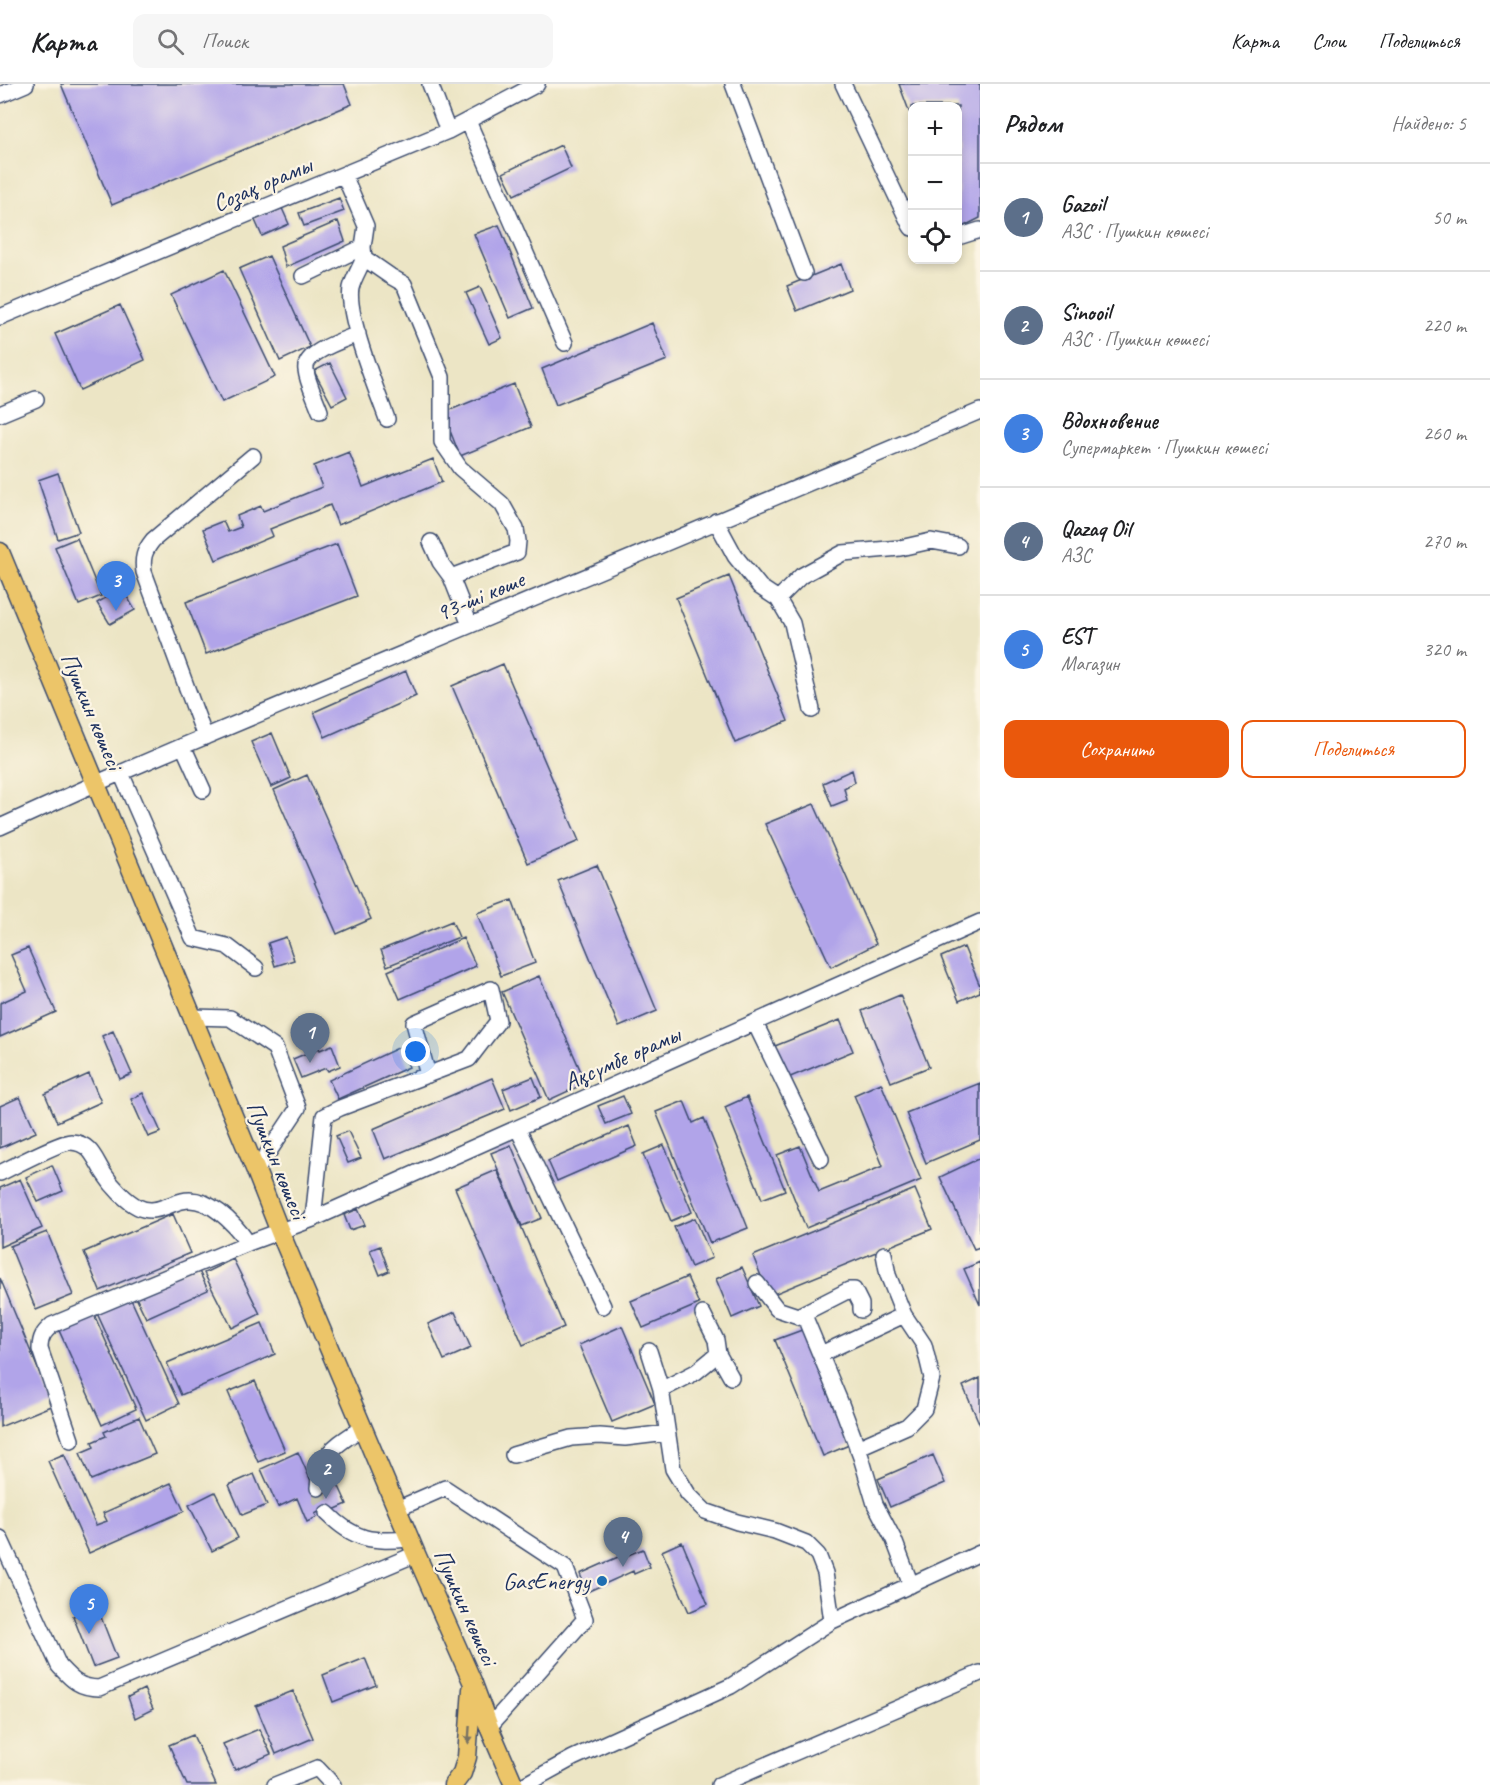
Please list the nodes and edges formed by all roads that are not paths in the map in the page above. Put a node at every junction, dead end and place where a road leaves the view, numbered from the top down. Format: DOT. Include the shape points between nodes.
graph roads {
  1 [pos="26,84"];
  2 [pos="430,84"];
  3 [pos="537,84"];
  4 [pos="733,84"];
  5 [pos="843,84"];
  6 [pos="0,95"];
  7 [pos="468,121"];
  8 [pos="448,131"];
  9 [pos="344,175"];
  10 [pos="908,221"];
  11 [pos="980,230"];
  12 [pos="962,235"];
  13 [pos="364,253"];
  14 [pos="804,273"];
  15 [pos="303,276"];
  16 [pos="0,317"];
  17 [pos="358,334"];
  18 [pos="565,343"];
  19 [pos="36,399"];
  20 [pos="320,411"];
  21 [pos="980,411"];
  22 [pos="0,414"];
  23 [pos="387,419"];
  24 [pos="253,456"];
  25 [pos="716,521"];
  26 [pos="431,542"];
  27 [pos="958,546"];
  28 [pos="0,552"];
  29 [pos="451,577"];
  30 [pos="778,599"];
  31 [pos="470,625"];
  32 [pos="812,710"];
  33 [pos="205,737"];
  34 [pos="183,746"];
  35 [pos="121,772"];
  36 [pos="97,783"];
  37 [pos="203,790"];
  38 [pos="0,827"];
  39 [pos="980,922"];
  40 [pos="256,968"];
  41 [pos="193,1017"];
  42 [pos="755,1023"];
  43 [pos="428,1075"];
  44 [pos="518,1129"];
  45 [pos="821,1159"];
  46 [pos="256,1171"];
  47 [pos="0,1173"];
  48 [pos="313,1219"];
  49 [pos="280,1232"];
  50 [pos="248,1243"];
  51 [pos="884,1254"];
  52 [pos="757,1283"];
  53 [pos="603,1305"];
  54 [pos="861,1310"];
  55 [pos="703,1314"];
  56 [pos="904,1315"];
  57 [pos="798,1316"];
  58 [pos="649,1351"];
  59 [pos="718,1354"];
  60 [pos="821,1354"];
  61 [pos="731,1377"];
  62 [pos="661,1390"];
  63 [pos="363,1427"];
  64 [pos="667,1433"];
  65 [pos="71,1440"];
  66 [pos="857,1448"];
  67 [pos="513,1455"];
  68 [pos="318,1488"];
  69 [pos="397,1509"];
  70 [pos="327,1513"];
  71 [pos="0,1538"];
  72 [pos="413,1546"];
  73 [pos="980,1553"];
  74 [pos="911,1585"];
  75 [pos="832,1621"];
  76 [pos="980,1673"];
  77 [pos="472,1681"];
  78 [pos="489,1727"];
  79 [pos="275,1785"];
  80 [pos="333,1785"];
  81 [pos="453,1785"];
  82 [pos="514,1785"];
  83 [pos="524,1785"];
  84 [pos="718,1785"];
  1 -- 6 [label="lane"];
  2 -- 8 [label="lane"];
  3 -- 7 [label="lane, Созақ орамы"];
  4 -- 14 [label="lane"];
  5 -- 10 [label="lane"];
  7 -- 8 [label="lane, Созақ орамы"];
  7 -- 18 [label="lane"];
  8 -- 9 [label="lane, Созақ орамы"];
  9 -- 13 [label="lane" via="366,226"];
  9 -- 16 [label="lane, Созақ орамы"];
  11 -- 12 [label="lane"];
  13 -- 15 [label="lane"];
  13 -- 17 [label="lane" via="350,301"];
  13 -- 29 [label="lane" via="404,284 442,377 442,442 460,468 502,504 516,529 517,552"];
  17 -- 20 [label="lane" via="308,359 305,369"];
  17 -- 23 [label="lane"];
  19 -- 22 [label="lane"];
  21 -- 25 [label="lane, 93-ші көше"];
  24 -- 33 [label="lane" via="153,540 142,560"];
  25 -- 30 [label="lane" via="735,556 760,587"];
  25 -- 31 [label="lane, 93-ші көше"];
  26 -- 29 [label="lane"];
  27 -- 30 [label="lane" via="931,541 843,553 801,576"];
  28 -- 36 [label="main road, Пушкин көшесі"];
  29 -- 31 [label="lane"];
  30 -- 32 [label="lane" via="792,623"];
  31 -- 33 [label="lane, 93-ші көше"];
  33 -- 34 [label="lane, 93-ші көше"];
  34 -- 35 [label="lane, 93-ші көше"];
  34 -- 37 [label="lane"];
  35 -- 36 [label="lane, 93-ші көше"];
  35 -- 40 [label="lane" via="193,938 227,946"];
  36 -- 38 [label="lane, 93-ші көше"];
  36 -- 41 [label="main road, Пушкин көшесі"];
  39 -- 42 [label="lane, Ақсүмбе орамы"];
  41 -- 46 [label="main road, Пушкин көшесі"];
  41 -- 46 [label="lane" via="230,1018 275,1048 298,1108"];
  42 -- 44 [label="lane, Ақсүмбе орамы"];
  42 -- 45 [label="lane"];
  43 -- 43 [label="lane" via="469,1059 498,1021 492,989 414,1023"];
  43 -- 48 [label="lane" via="324,1116"];
  44 -- 48 [label="lane, Ақсүмбе орамы"];
  44 -- 53 [label="lane"];
  46 -- 49 [label="main road, Пушкин көшесі"];
  47 -- 50 [label="lane" via="69,1141 81,1143 90,1149 105,1176 137,1207 158,1210 196,1200 225,1217"];
  48 -- 49 [label="lane, Ақсүмбе орамы"];
  49 -- 50 [label="lane, Ақсүмбе орамы"];
  49 -- 63 [label="main road, Пушкин көшесі"];
  50 -- 65 [label="lane, Ақсүмбе орамы" via="52,1325 44,1332 40,1349"];
  51 -- 56 [label="lane"];
  52 -- 57 [label="lane" via="777,1310"];
  54 -- 57 [label="lane" via="854,1290 849,1290"];
  55 -- 59 [label="lane" via="716,1340"];
  56 -- 60 [label="lane"];
  56 -- 66 [label="lane" via="924,1345 932,1378 924,1409 906,1426"];
  57 -- 60 [label="lane" via="806,1320"];
  58 -- 62 [label="lane"];
  59 -- 61 [label="lane"];
  59 -- 62 [label="lane" via="696,1372"];
  60 -- 66 [label="lane"];
  62 -- 64 [label="lane"];
  63 -- 68 [label="lane" via="337,1444 324,1459"];
  63 -- 69 [label="main road, Пушкин көшесі"];
  64 -- 67 [label="lane" via="571,1438"];
  64 -- 75 [label="lane" via="673,1469 688,1494 705,1511 806,1543 818,1555 825,1573"];
  66 -- 74 [label="lane" via="875,1504"];
  69 -- 72 [label="main road, Пушкин көшесі"];
  69 -- 78 [label="lane" via="446,1488 565,1568 585,1619"];
  70 -- 72 [label="lane" via="354,1535"];
  71 -- 72 [label="lane" via="59,1666 70,1679 88,1688 99,1688"];
  72 -- 77 [label="main road, Пушкин көшесі"];
  73 -- 74 [label="lane"];
  74 -- 75 [label="lane"];
  75 -- 83 [label="lane" via="731,1686 573,1758"];
  76 -- 84 [label="lane"];
  77 -- 78 [label="main road, Пушкин көшесі"];
  77 -- 81 [label="main road, one-way" via="467,1757"];
  78 -- 82 [label="main road, Пушкин көшесі"];
  79 -- 80 [label="lane" via="317,1768"];
}
